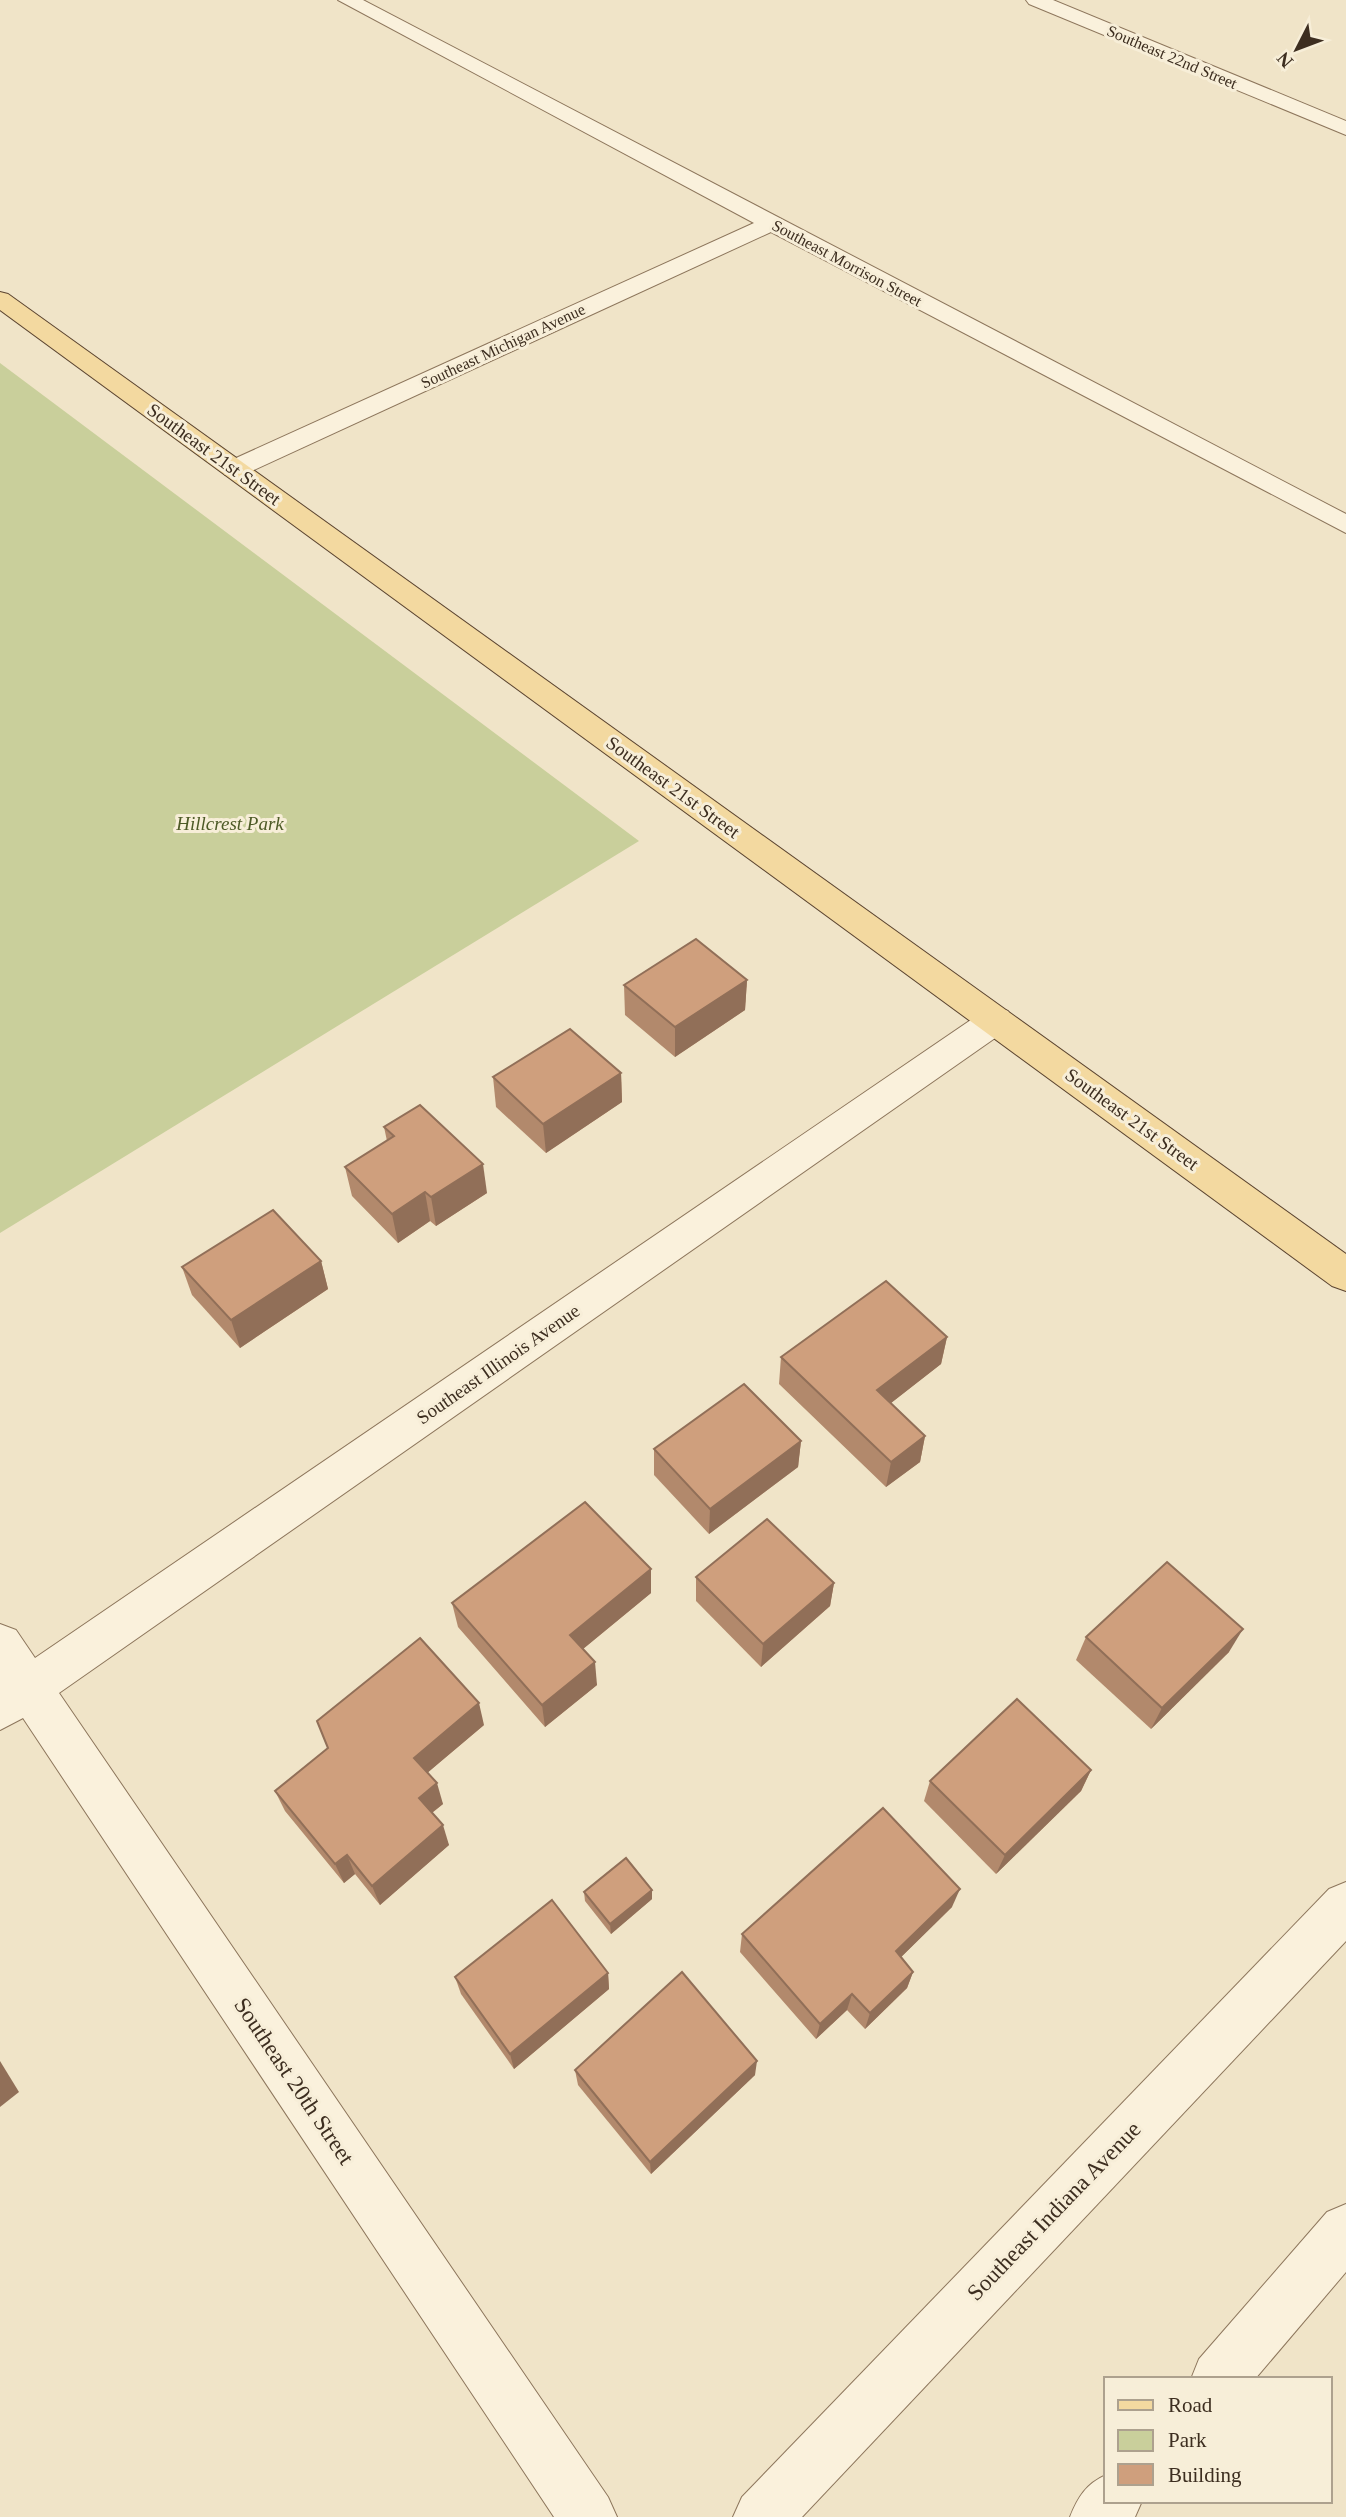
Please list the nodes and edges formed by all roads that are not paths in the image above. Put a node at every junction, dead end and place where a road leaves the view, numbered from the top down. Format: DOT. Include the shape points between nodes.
graph roads {
  1 [pos="348,0"];
  2 [pos="1036,0"];
  3 [pos="1346,129"];
  4 [pos="772,223"];
  5 [pos="0,299"];
  6 [pos="234,469"];
  7 [pos="1346,525"];
  8 [pos="996,1020"];
  9 [pos="1346,1275"];
  10 [pos="0,1645"];
  11 [pos="15,1698"];
  12 [pos="1346,1906"];
  13 [pos="1346,2231"];
  14 [pos="1221,2377"];
  15 [pos="1111,2503"];
  16 [pos="588,2517"];
  17 [pos="762,2517"];
  18 [pos="1099,2517"];
  1 -- 4 [label="street, Southeast Morrison Street"];
  2 -- 3 [label="street, Southeast 22nd Street"];
  4 -- 6 [label="street, Southeast Michigan Avenue"];
  4 -- 7 [label="street, Southeast Morrison Street"];
  5 -- 6 [label="main road, Southeast 21st Street"];
  6 -- 8 [label="main road, Southeast 21st Street"];
  8 -- 9 [label="main road, Southeast 21st Street"];
  8 -- 11 [label="street, Southeast Illinois Avenue"];
  10 -- 11 [label="street, Southeast 20th Street"];
  11 -- 16 [label="street, Southeast 20th Street"];
  12 -- 17 [label="street, Southeast Indiana Avenue"];
  13 -- 14 [label="street"];
  15 -- 18 [label="street"];
}
